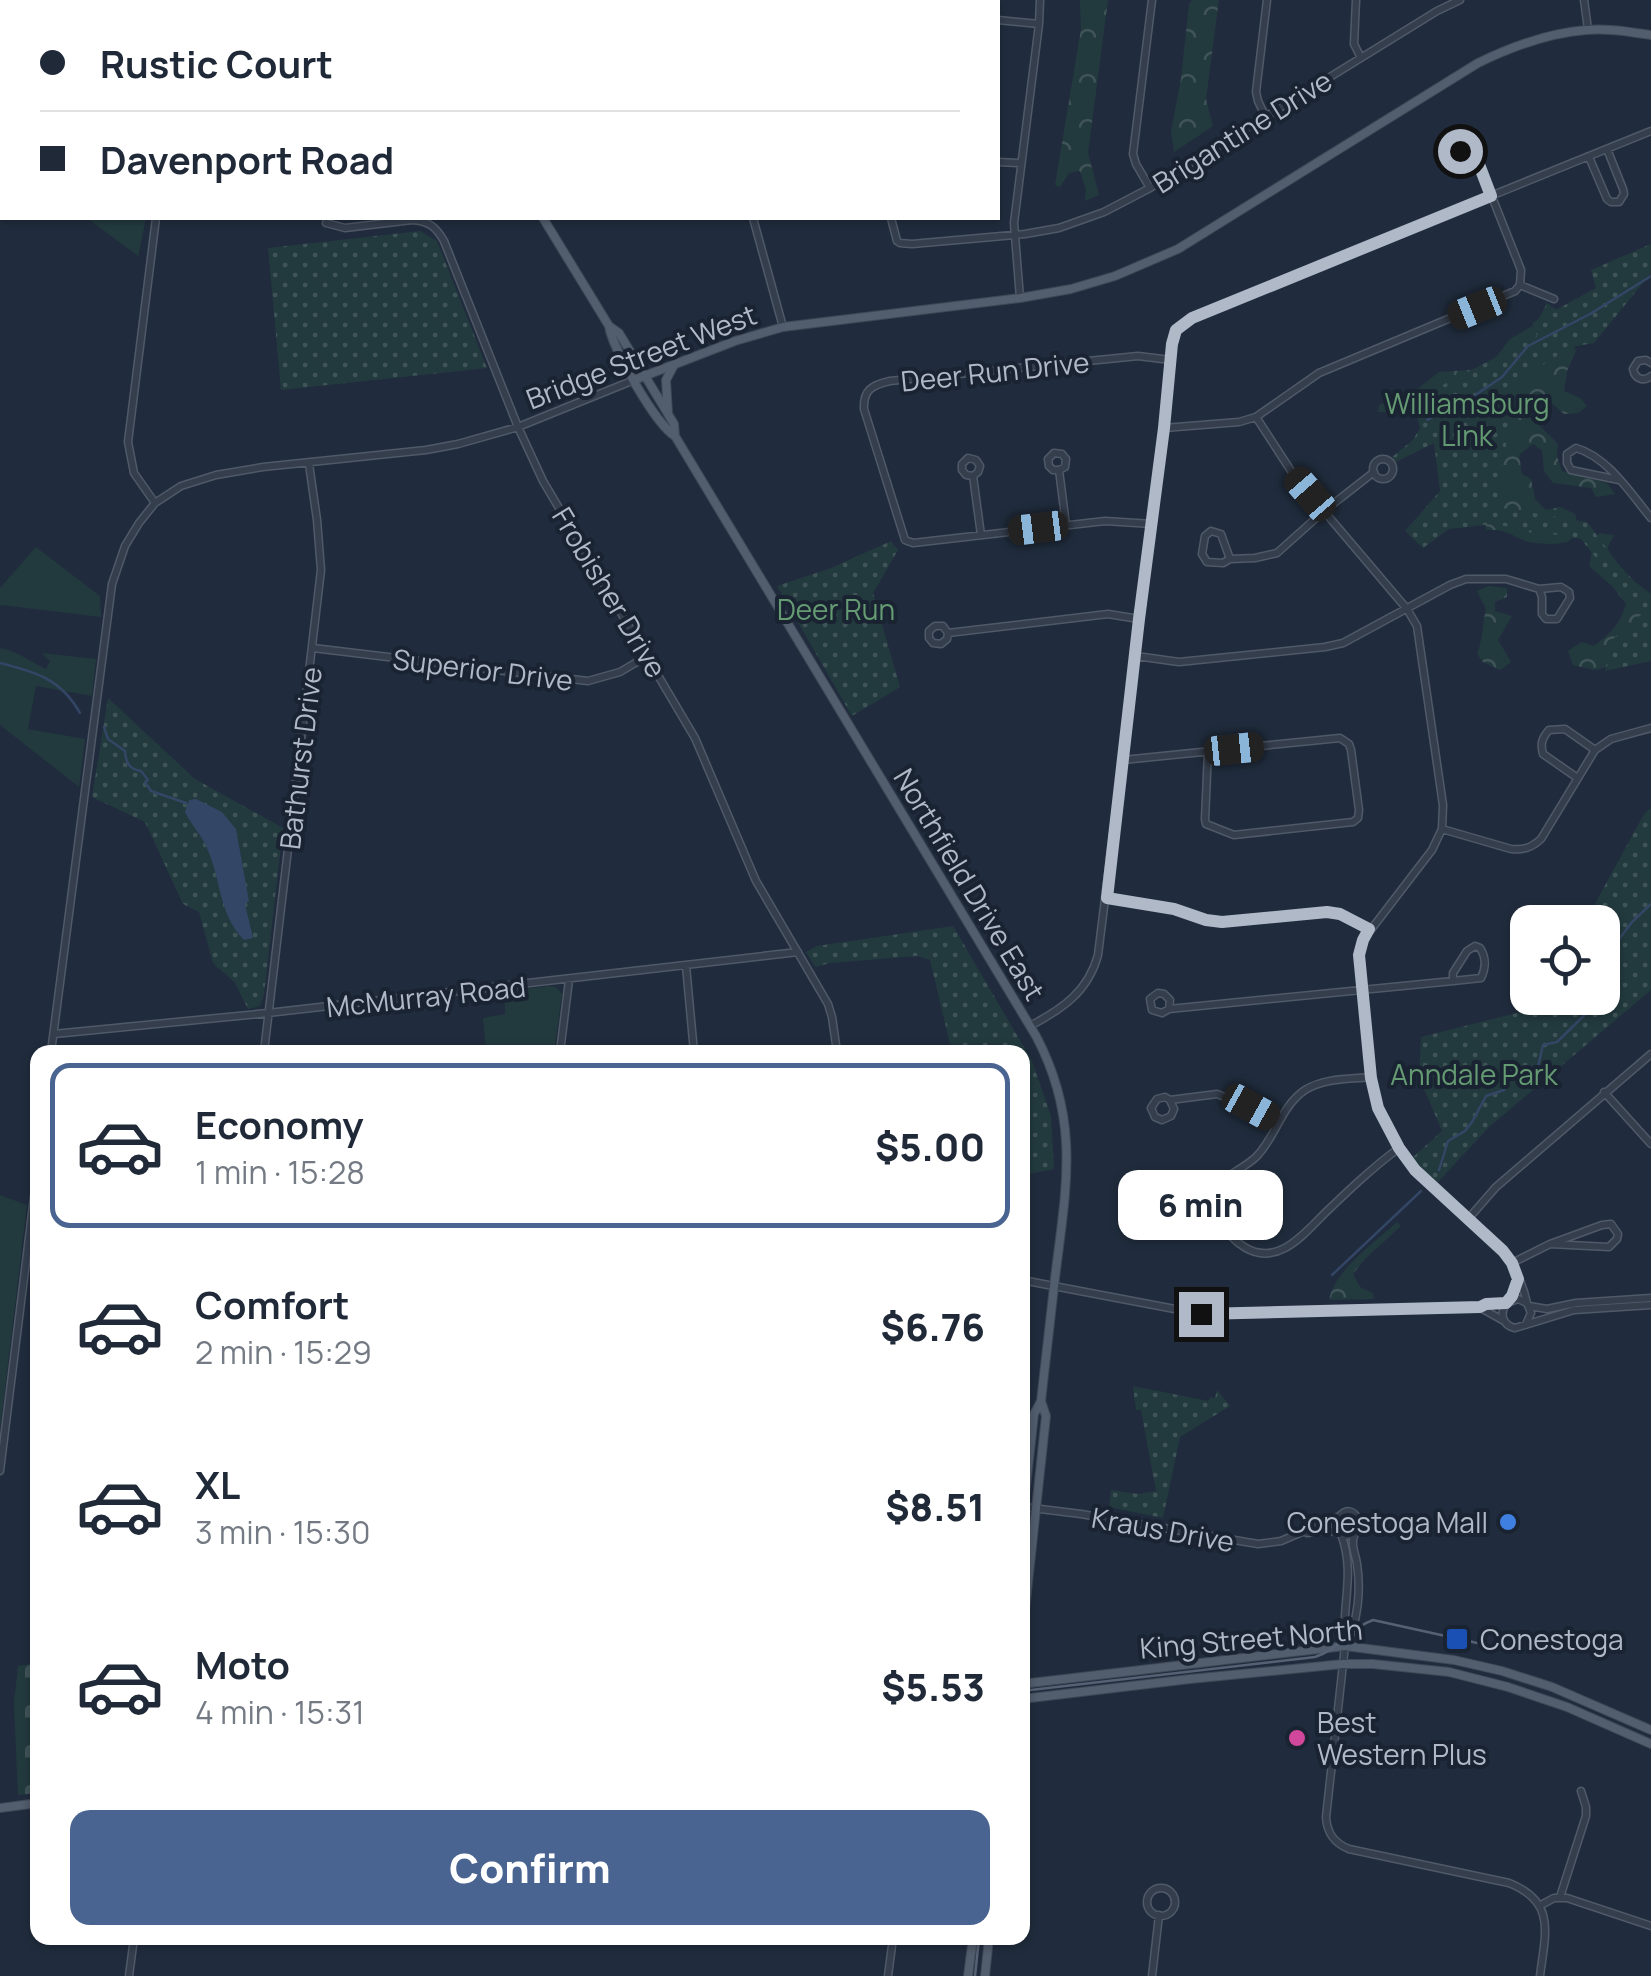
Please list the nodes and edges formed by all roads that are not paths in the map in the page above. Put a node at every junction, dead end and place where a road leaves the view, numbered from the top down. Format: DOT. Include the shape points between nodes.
graph roads {
  1 [pos="1040,0"];
  2 [pos="1152,0"];
  3 [pos="1267,0"];
  4 [pos="1356,0"];
  5 [pos="1460,0"];
  6 [pos="1584,0"];
  7 [pos="1000,20"];
  8 [pos="1039,24"];
  9 [pos="1588,29"];
  10 [pos="1651,35"];
  11 [pos="1362,58"];
  12 [pos="1266,118"];
  13 [pos="1651,130"];
  14 [pos="1607,149"];
  15 [pos="1475,154"];
  16 [pos="1589,156"];
  17 [pos="1000,162"];
  18 [pos="1020,162"];
  19 [pos="1150,188"];
  20 [pos="1491,196"];
  21 [pos="156,220"];
  22 [pos="544,220"];
  23 [pos="754,220"];
  24 [pos="891,220"];
  25 [pos="326,223"];
  26 [pos="1014,236"];
  27 [pos="1520,285"];
  28 [pos="1020,298"];
  29 [pos="1554,299"];
  30 [pos="783,327"];
  31 [pos="1171,360"];
  32 [pos="1651,363"];
  33 [pos="674,365"];
  34 [pos="1651,376"];
  35 [pos="639,378"];
  36 [pos="668,414"];
  37 [pos="1256,417"];
  38 [pos="518,428"];
  39 [pos="1164,428"];
  40 [pos="675,436"];
  41 [pos="310,464"];
  42 [pos="1060,470"];
  43 [pos="1374,472"];
  44 [pos="973,476"];
  45 [pos="1620,480"];
  46 [pos="156,503"];
  47 [pos="1324,511"];
  48 [pos="1651,518"];
  49 [pos="1152,524"];
  50 [pos="1066,525"];
  51 [pos="981,535"];
  52 [pos="1230,559"];
  53 [pos="1539,589"];
  54 [pos="1407,609"];
  55 [pos="1139,619"];
  56 [pos="948,634"];
  57 [pos="313,648"];
  58 [pos="647,656"];
  59 [pos="1136,656"];
  60 [pos="1651,728"];
  61 [pos="1595,750"];
  62 [pos="1208,752"];
  63 [pos="1123,760"];
  64 [pos="1576,777"];
  65 [pos="1442,829"];
  66 [pos="1107,898"];
  67 [pos="1369,929"];
  68 [pos="798,952"];
  69 [pos="686,966"];
  70 [pos="569,980"];
  71 [pos="1454,982"];
  72 [pos="1362,992"];
  73 [pos="1169,1008"];
  74 [pos="268,1013"];
  75 [pos="1030,1026"];
  76 [pos="54,1034"];
  77 [pos="52,1045"];
  78 [pos="265,1045"];
  79 [pos="561,1045"];
  80 [pos="693,1045"];
  81 [pos="836,1045"];
  82 [pos="1651,1054"];
  83 [pos="1371,1078"];
  84 [pos="1604,1092"];
  85 [pos="1170,1100"];
  86 [pos="1279,1122"];
  87 [pos="1651,1144"];
  88 [pos="1399,1148"];
  89 [pos="1468,1218"];
  90 [pos="30,1229"];
  91 [pos="1550,1244"];
  92 [pos="1512,1263"];
  93 [pos="1518,1279"];
  94 [pos="1030,1281"];
  95 [pos="1054,1285"];
  96 [pos="1507,1302"];
  97 [pos="1651,1302"];
  98 [pos="1527,1304"];
  99 [pos="1480,1307"];
  100 [pos="1504,1321"];
  101 [pos="1526,1324"];
  102 [pos="1041,1401"];
  103 [pos="1030,1451"];
  104 [pos="0,1470"];
  105 [pos="1030,1508"];
  106 [pos="1035,1508"];
  107 [pos="1336,1517"];
  108 [pos="1356,1531"];
  109 [pos="1300,1534"];
  110 [pos="1340,1534"];
  111 [pos="1030,1558"];
  112 [pos="1345,1646"];
  113 [pos="1342,1664"];
  114 [pos="1030,1683"];
  115 [pos="1552,1687"];
  116 [pos="1540,1697"];
  117 [pos="1030,1698"];
  118 [pos="1651,1730"];
  119 [pos="1651,1744"];
  120 [pos="1581,1792"];
  121 [pos="30,1804"];
  122 [pos="0,1808"];
  123 [pos="1560,1898"];
  124 [pos="1541,1906"];
  125 [pos="1159,1916"];
  126 [pos="1651,1926"];
  127 [pos="133,1945"];
  128 [pos="891,1945"];
  129 [pos="972,1945"];
  130 [pos="988,1945"];
  131 [pos="130,1976"];
  132 [pos="888,1976"];
  133 [pos="968,1976"];
  134 [pos="984,1976"];
  135 [pos="1152,1976"];
  136 [pos="1540,1976"];
  1 -- 8 [label="street"];
  2 -- 19 [label="street" via="1133,154"];
  3 -- 12 [label="street" via="1256,92"];
  4 -- 11 [label="street" via="1354,44"];
  5 -- 11 [label="street, Brigantine Drive"];
  6 -- 9 [label="street"];
  7 -- 8 [label="street"];
  8 -- 18 [label="street"];
  9 -- 10 [label="main road, Bridge Street West"];
  9 -- 28 [label="main road, Bridge Street West" via="1527,41 1478,63 1178,248 1072,290"];
  11 -- 12 [label="street, Brigantine Drive"];
  12 -- 19 [label="street, Brigantine Drive"];
  13 -- 14 [label="street"];
  14 -- 16 [label="street"];
  14 -- 16 [label="street" via="1623,188 1618,202 1607,198"];
  15 -- 20 [label="street"];
  16 -- 20 [label="street"];
  17 -- 18 [label="street"];
  18 -- 26 [label="street"];
  19 -- 26 [label="street, Brigantine Drive" via="1059,228"];
  20 -- 27 [label="street" via="1521,270"];
  20 -- 31 [label="street" via="1192,318 1176,330"];
  21 -- 46 [label="street" via="128,442 134,472"];
  22 -- 35 [label="main road, Northfield Drive East"];
  23 -- 30 [label="street"];
  24 -- 26 [label="street, Brigantine Drive" via="895,237 906,245"];
  25 -- 38 [label="street, Frobisher Drive" via="345,228 412,220 436,228"];
  26 -- 28 [label="street"];
  27 -- 29 [label="street"];
  27 -- 37 [label="street" via="1318,372"];
  28 -- 30 [label="main road, Bridge Street West"];
  30 -- 33 [label="main road, Bridge Street West"];
  31 -- 39 [label="street"];
  31 -- 51 [label="street, Deer Run Drive" via="1138,356 890,381 868,390 864,409 904,540"];
  32 -- 34 [label="street" via="1638,361 1633,369 1640,379"];
  33 -- 35 [label="main road, Bridge Street West"];
  33 -- 36 [label="main road" via="666,385"];
  35 -- 36 [label="main road, Northfield Drive East"];
  35 -- 38 [label="street, Bridge Street West"];
  35 -- 40 [label="main road, Northfield Drive East" via="665,431"];
  36 -- 40 [label="main road, Northfield Drive East"];
  37 -- 39 [label="street"];
  37 -- 47 [label="street"];
  38 -- 41 [label="street, Bridge Street West" via="430,450"];
  38 -- 58 [label="street, Frobisher Drive"];
  39 -- 49 [label="street"];
  40 -- 75 [label="main road, Northfield Drive East"];
  41 -- 46 [label="street, Bridge Street West" via="216,475"];
  41 -- 57 [label="street, Bathurst Drive" via="321,570"];
  42 -- 50 [label="street"];
  43 -- 47 [label="street"];
  44 -- 51 [label="street"];
  45 -- 45 [label="street" via="1590,452 1576,448 1568,454 1571,470"];
  45 -- 48 [label="street"];
  46 -- 76 [label="street, Bridge Street West" via="124,546 112,584"];
  47 -- 52 [label="street" via="1277,554"];
  47 -- 54 [label="street"];
  49 -- 50 [label="street, Deer Run Drive"];
  49 -- 55 [label="street"];
  50 -- 51 [label="street, Deer Run Drive"];
  52 -- 52 [label="street" via="1221,534 1205,536 1207,562"];
  53 -- 53 [label="street" via="1542,614 1557,618 1568,592"];
  53 -- 54 [label="street" via="1506,579 1466,579"];
  54 -- 59 [label="street" via="1325,647 1178,662"];
  54 -- 65 [label="street" via="1420,640"];
  55 -- 56 [label="street" via="1108,614"];
  55 -- 59 [label="street"];
  57 -- 58 [label="street, Superior Drive" via="588,681"];
  57 -- 74 [label="street, Bathurst Drive"];
  58 -- 68 [label="street, Frobisher Drive" via="695,738 756,881"];
  59 -- 63 [label="street"];
  60 -- 61 [label="street"];
  61 -- 64 [label="street"];
  61 -- 64 [label="street" via="1565,729 1545,734 1543,754"];
  62 -- 62 [label="street" via="1340,738 1351,750 1358,818 1234,835 1214,828 1204,812"];
  62 -- 63 [label="street"];
  63 -- 66 [label="street"];
  64 -- 65 [label="street" via="1532,847 1511,849"];
  65 -- 67 [label="street"];
  66 -- 67 [label="street" via="1222,922 1327,912"];
  66 -- 75 [label="street" via="1091,975 1071,1001"];
  67 -- 72 [label="street" via="1359,955"];
  68 -- 69 [label="street, McMurray Road"];
  68 -- 81 [label="street, Frobisher Drive" via="828,1004"];
  69 -- 70 [label="street, McMurray Road"];
  69 -- 80 [label="street"];
  70 -- 74 [label="street, McMurray Road"];
  70 -- 79 [label="street"];
  71 -- 71 [label="street" via="1481,978 1480,948 1468,950 1452,972"];
  71 -- 72 [label="street"];
  72 -- 73 [label="street"];
  72 -- 83 [label="street"];
  74 -- 76 [label="street, McMurray Road"];
  74 -- 78 [label="street, Bathurst Drive"];
  75 -- 95 [label="main road, Northfield Drive East" via="1054,1075 1066,1127"];
  76 -- 77 [label="street, Bridge Street West"];
  82 -- 84 [label="street"];
  83 -- 86 [label="street" via="1314,1085 1290,1103"];
  83 -- 88 [label="street"];
  84 -- 87 [label="street"];
  84 -- 89 [label="street"];
  85 -- 86 [label="street" via="1218,1094"];
  86 -- 88 [label="street" via="1262,1152 1211,1194 1213,1209 1237,1243 1265,1254 1287,1248"];
  88 -- 89 [label="street"];
  89 -- 92 [label="street"];
  90 -- 104 [label="street"];
  91 -- 91 [label="street" via="1608,1246 1618,1234 1602,1225"];
  91 -- 92 [label="street"];
  92 -- 93 [label="street"];
  93 -- 96 [label="street"];
  93 -- 98 [label="street"];
  94 -- 95 [label="street"];
  95 -- 99 [label="street" via="1201,1314"];
  95 -- 102 [label="main road, Northfield Drive East"];
  96 -- 98 [label="street"];
  96 -- 99 [label="street"];
  96 -- 100 [label="street"];
  97 -- 98 [label="street" via="1546,1310"];
  97 -- 101 [label="street" via="1574,1310"];
  98 -- 101 [label="street"];
  99 -- 100 [label="street"];
  100 -- 101 [label="street" via="1515,1328"];
  102 -- 103 [label="main road, Northfield Drive East"];
  102 -- 106 [label="main road, Northfield Drive East" via="1046,1416"];
  105 -- 106 [label="street, Kraus Drive"];
  106 -- 109 [label="street, Kraus Drive" via="1247,1544"];
  106 -- 111 [label="main road, Northfield Drive East"];
  107 -- 108 [label="street" via="1354,1514"];
  107 -- 109 [label="street, Kraus Drive"];
  107 -- 110 [label="street"];
  108 -- 110 [label="street"];
  108 -- 112 [label="street" via="1358,1587"];
  109 -- 110 [label="street, Kraus Drive"];
  110 -- 112 [label="street" via="1349,1563"];
  112 -- 113 [label="street"];
  112 -- 114 [label="main road, King Street North"];
  112 -- 115 [label="main road, King Street North" via="1454,1660"];
  113 -- 116 [label="main road, King Street North" via="1449,1672"];
  113 -- 117 [label="main road, King Street North"];
  113 -- 124 [label="street" via="1326,1816 1334,1840 1349,1849 1510,1883"];
  115 -- 116 [label="main road"];
  115 -- 118 [label="main road, King Street North"];
  116 -- 119 [label="main road, King Street North"];
  120 -- 123 [label="street" via="1586,1816"];
  121 -- 122 [label="main road"];
  123 -- 124 [label="street"];
  123 -- 126 [label="street"];
  124 -- 136 [label="street"];
  125 -- 125 [label="street" via="1174,1904 1164,1888 1147,1902"];
  125 -- 135 [label="street"];
  127 -- 131 [label="street"];
  128 -- 132 [label="street"];
  129 -- 133 [label="main road"];
  130 -- 134 [label="main road"];
}
